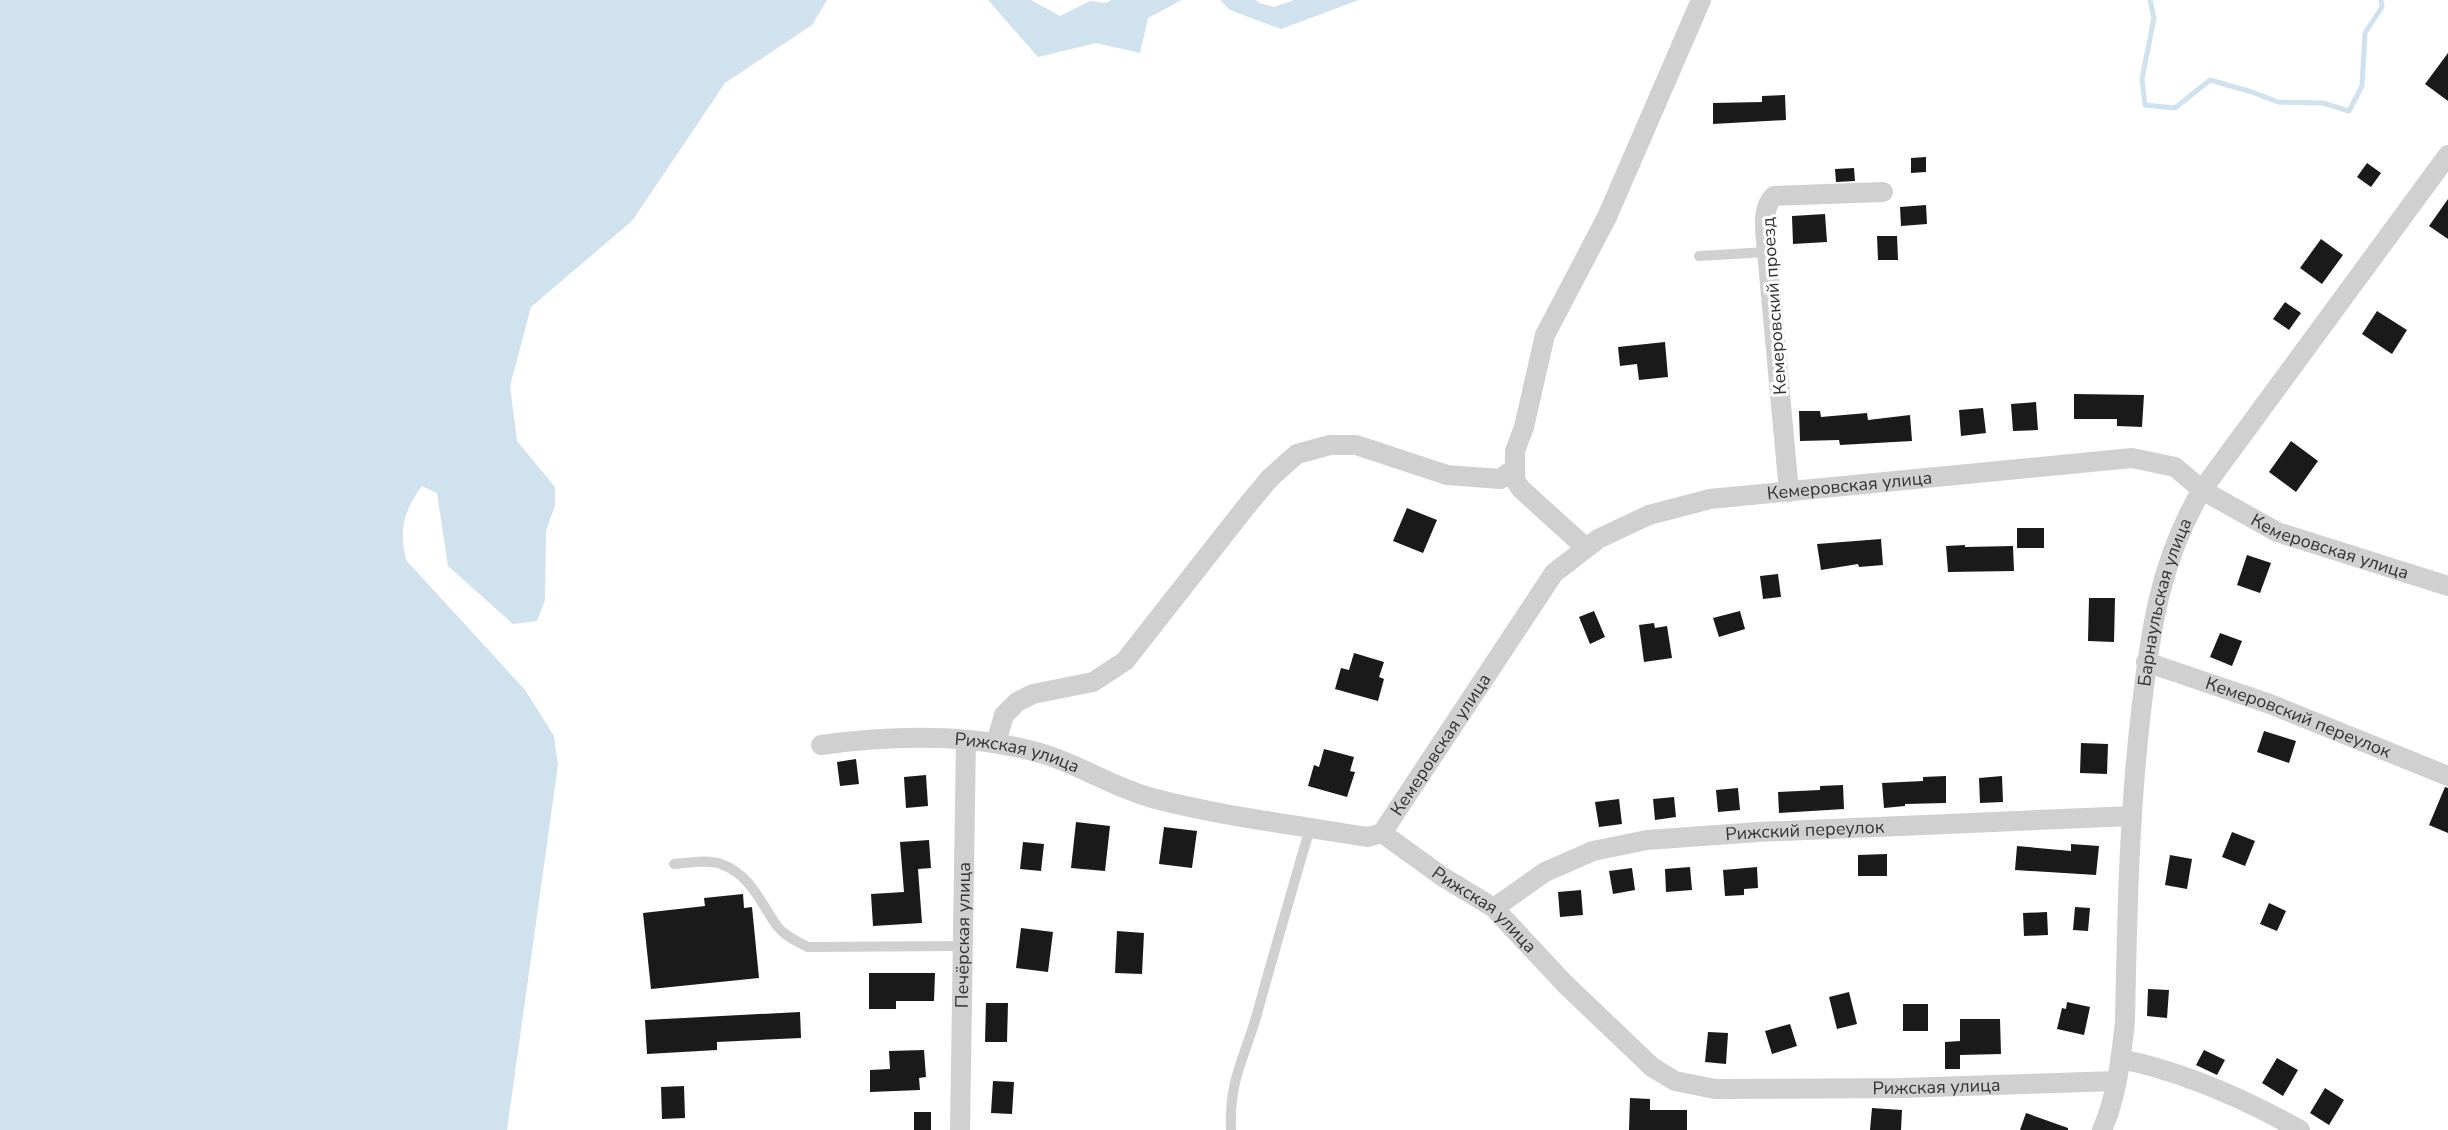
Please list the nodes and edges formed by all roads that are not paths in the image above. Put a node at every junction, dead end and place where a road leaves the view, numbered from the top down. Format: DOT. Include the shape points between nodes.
graph roads {
  1 [pos="1701,0"];
  2 [pos="2448,155"];
  3 [pos="1883,192"];
  4 [pos="1767,252"];
  5 [pos="1699,256"];
  6 [pos="1514,469"];
  7 [pos="2202,490"];
  8 [pos="1789,492"];
  9 [pos="1584,547"];
  10 [pos="2448,586"];
  11 [pos="2146,662"];
  12 [pos="966,740"];
  13 [pos="996,743"];
  14 [pos="821,745"];
  15 [pos="2448,776"];
  16 [pos="2132,816"];
  17 [pos="1310,828"];
  18 [pos="1382,833"];
  19 [pos="674,864"];
  20 [pos="1494,908"];
  21 [pos="963,946"];
  22 [pos="2121,1059"];
  23 [pos="2117,1081"];
  24 [pos="960,1130"];
  25 [pos="1231,1130"];
  26 [pos="2102,1130"];
  27 [pos="2300,1130"];
  1 -- 6 [label="street" via="1607,217 1545,335 1515,451"];
  2 -- 7 [label="street, Барнаульская улица"];
  3 -- 4 [label="street, Кемеровский проезд" via="1774,196 1768,202 1766,215"];
  4 -- 5 [label="lane"];
  4 -- 8 [label="street, Кемеровский проезд"];
  6 -- 9 [label="street" via="1521,489"];
  6 -- 13 [label="street" via="1500,479 1447,476 1356,445 1330,445 1297,454 1251,500 1125,661 1093,682 1033,694 1017,702 1004,715"];
  7 -- 8 [label="street, Кемеровская улица" via="2175,467 2132,458"];
  7 -- 10 [label="street, Кемеровская улица" via="2277,532"];
  7 -- 11 [label="street, Барнаульская улица" via="2184,520 2164,575"];
  8 -- 9 [label="street, Кемеровская улица" via="1680,505 1649,515"];
  9 -- 18 [label="street, Кемеровская улица" via="1543,586"];
  11 -- 15 [label="street, Кемеровский переулок" via="2270,704"];
  11 -- 16 [label="street, Барнаульская улица"];
  12 -- 13 [label="street, Рижская улица"];
  12 -- 14 [label="street, Рижская улица" via="886,739"];
  12 -- 21 [label="street, Печёрская улица"];
  13 -- 17 [label="street, Рижская улица" via="1046,755 1120,789 1152,798"];
  16 -- 20 [label="street, Рижский переулок" via="1647,840 1593,851 1545,872"];
  16 -- 22 [label="street, Барнаульская улица"];
  17 -- 18 [label="street, Рижская улица" via="1368,837"];
  17 -- 25 [label="lane" via="1254,1023 1235,1073"];
  18 -- 20 [label="street, Рижская улица"];
  19 -- 21 [label="lane" via="720,863 745,878 777,926 790,938 808,946"];
  20 -- 23 [label="street, Рижская улица" via="1565,984 1652,1067 1682,1083 1738,1089"];
  21 -- 24 [label="street, Печёрская улица"];
  22 -- 23 [label="street, Барнаульская улица"];
  22 -- 27 [label="street" via="2197,1080"];
  23 -- 26 [label="street, Барнаульская улица"];
}
